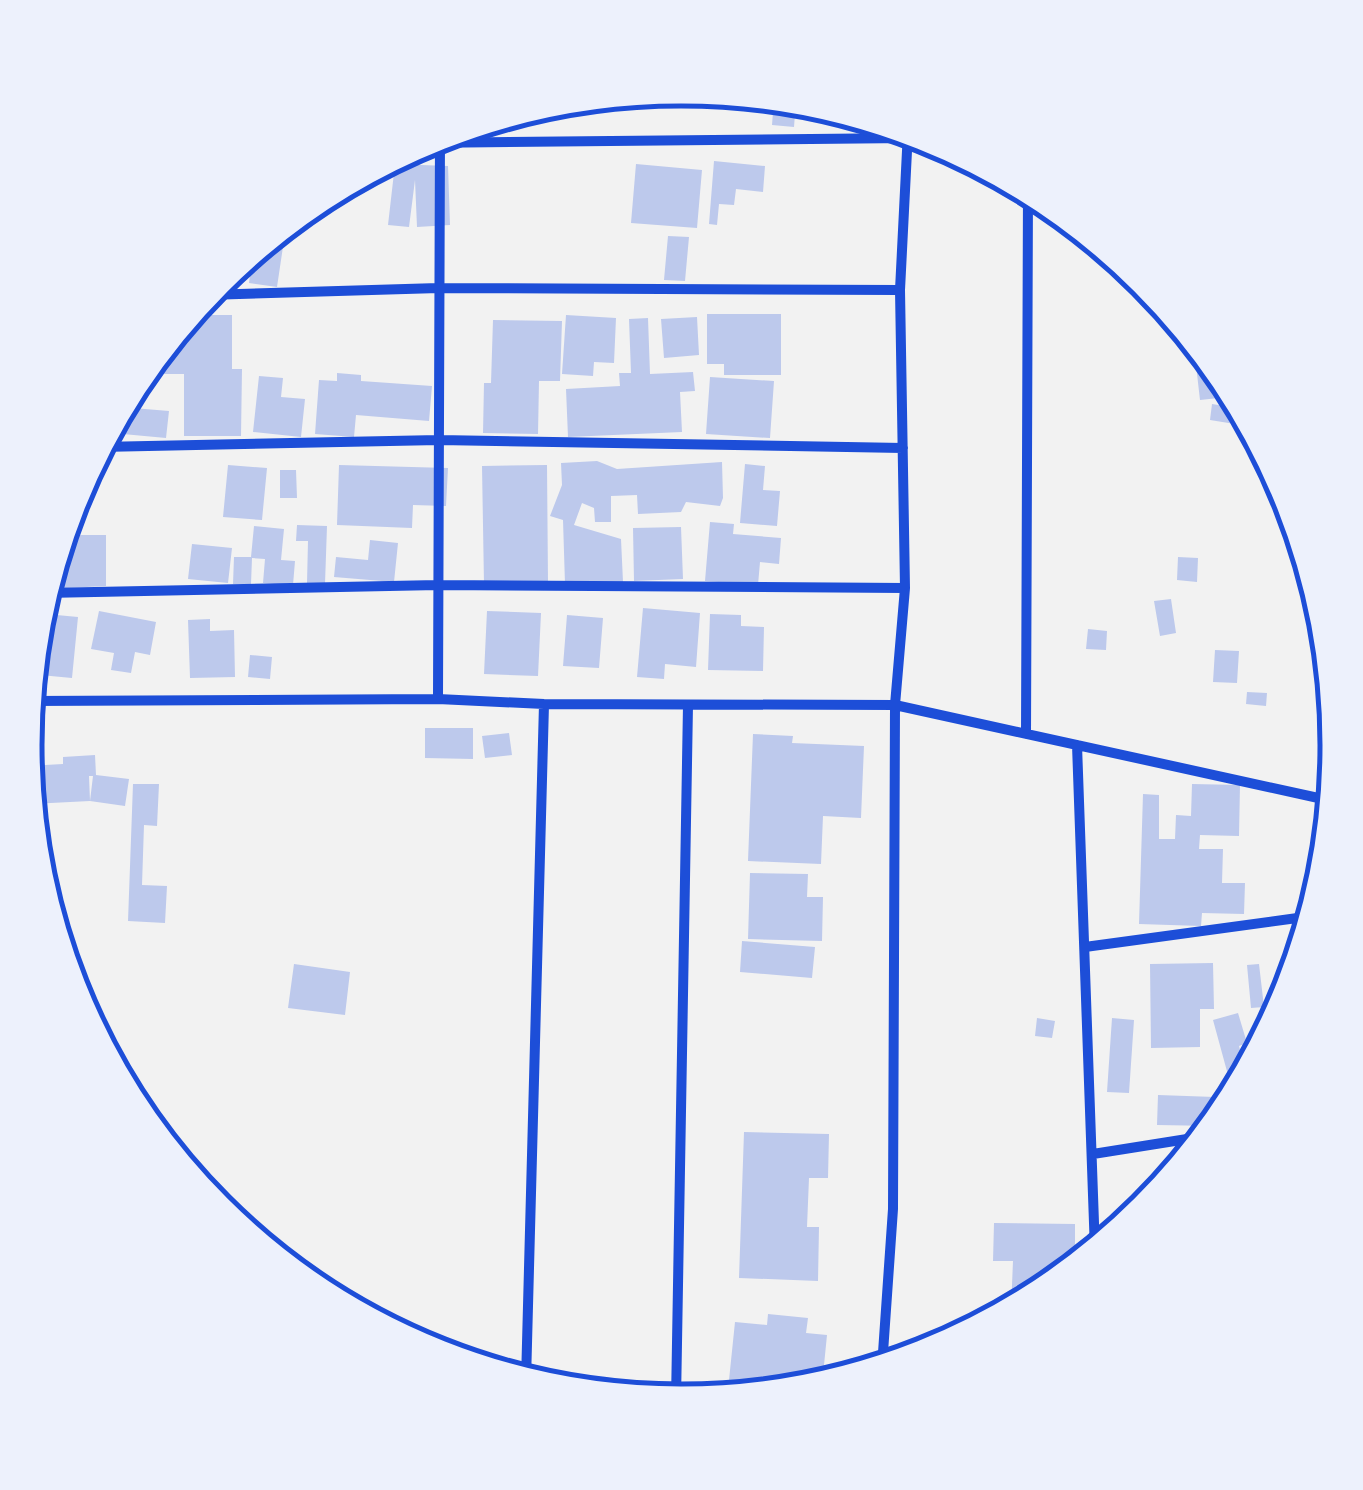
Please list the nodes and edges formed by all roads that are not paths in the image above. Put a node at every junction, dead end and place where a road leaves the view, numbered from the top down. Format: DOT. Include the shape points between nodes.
graph roads {
  1 [pos="868,134"];
  2 [pos="481,139"];
  3 [pos="907,148"];
  4 [pos="440,154"];
  5 [pos="1028,208"];
  6 [pos="440,288"];
  7 [pos="900,290"];
  8 [pos="229,294"];
  9 [pos="439,440"];
  10 [pos="116,447"];
  11 [pos="903,448"];
  12 [pos="438,585"];
  13 [pos="905,588"];
  14 [pos="61,592"];
  15 [pos="438,699"];
  16 [pos="44,701"];
  17 [pos="544,704"];
  18 [pos="688,704"];
  19 [pos="895,705"];
  20 [pos="1026,734"];
  21 [pos="1077,745"];
  22 [pos="1318,799"];
  23 [pos="1297,918"];
  24 [pos="1085,947"];
  25 [pos="1183,1140"];
  26 [pos="1092,1154"];
  27 [pos="1094,1232"];
  28 [pos="883,1351"];
  29 [pos="526,1365"];
  30 [pos="676,1384"];
  1 -- 2 [label="street"];
  3 -- 7 [label="street"];
  4 -- 6 [label="street"];
  5 -- 20 [label="street"];
  6 -- 7 [label="street"];
  6 -- 8 [label="street"];
  6 -- 9 [label="street"];
  7 -- 11 [label="street"];
  9 -- 10 [label="street"];
  9 -- 11 [label="street"];
  9 -- 12 [label="street"];
  11 -- 13 [label="street"];
  12 -- 13 [label="street"];
  12 -- 14 [label="street"];
  12 -- 15 [label="street"];
  13 -- 19 [label="street"];
  15 -- 16 [label="street"];
  15 -- 17 [label="street"];
  17 -- 18 [label="street"];
  17 -- 29 [label="street"];
  18 -- 19 [label="street"];
  18 -- 30 [label="street"];
  19 -- 20 [label="street"];
  19 -- 28 [label="street" via="893,1209"];
  20 -- 21 [label="street"];
  21 -- 22 [label="street"];
  21 -- 24 [label="street"];
  23 -- 24 [label="street"];
  24 -- 26 [label="street"];
  25 -- 26 [label="street"];
  26 -- 27 [label="street"];
}
